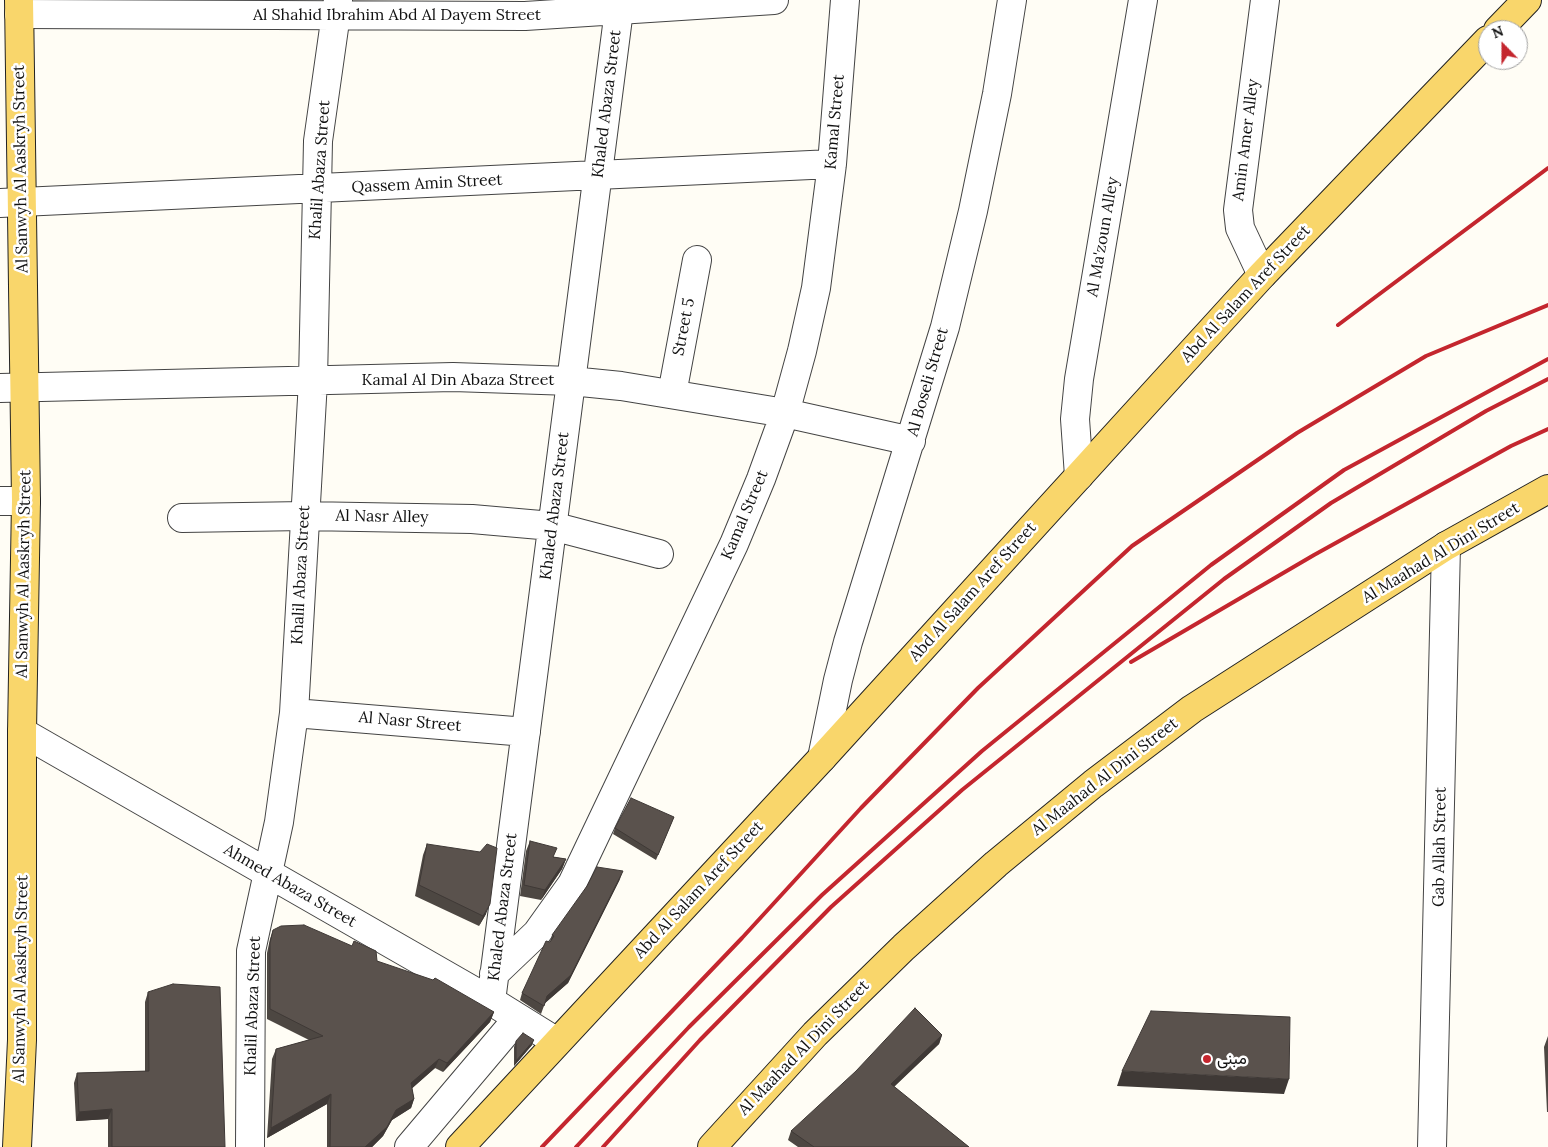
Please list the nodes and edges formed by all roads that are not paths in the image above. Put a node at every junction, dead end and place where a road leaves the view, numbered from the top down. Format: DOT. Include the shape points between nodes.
graph roads {
  1 [pos="774,0"];
  2 [pos="845,0"];
  3 [pos="1012,0"];
  4 [pos="1143,0"];
  5 [pos="1265,0"];
  6 [pos="1527,0"];
  7 [pos="734,2"];
  8 [pos="19,7"];
  9 [pos="143,7"];
  10 [pos="246,7"];
  11 [pos="337,7"];
  12 [pos="525,8"];
  13 [pos="619,10"];
  14 [pos="1508,20"];
  15 [pos="1478,50"];
  16 [pos="832,164"];
  17 [pos="597,176"];
  18 [pos="316,189"];
  19 [pos="11,203"];
  20 [pos="697,260"];
  21 [pos="1262,275"];
  22 [pos="313,381"];
  23 [pos="571,381"];
  24 [pos="12,389"];
  25 [pos="672,394"];
  26 [pos="785,413"];
  27 [pos="911,441"];
  28 [pos="1079,476"];
  29 [pos="1548,489"];
  30 [pos="13,501"];
  31 [pos="304,516"];
  32 [pos="182,518"];
  33 [pos="552,526"];
  34 [pos="1446,546"];
  35 [pos="659,554"];
  36 [pos="294,713"];
  37 [pos="22,732"];
  38 [pos="526,732"];
  39 [pos="822,758"];
  40 [pos="267,873"];
  41 [pos="493,988"];
  42 [pos="518,1018"];
  43 [pos="557,1042"];
  44 [pos="712,1145"];
  45 [pos="17,1147"];
  46 [pos="250,1147"];
  47 [pos="409,1147"];
  48 [pos="460,1147"];
  49 [pos="1432,1147"];
  1 -- 7 [label="street, Al Shahid Ibrahim Abd Al Dayem Street"];
  2 -- 16 [label="street, Kamal Street"];
  3 -- 27 [label="street, Al Boseli Street" via="973,211"];
  4 -- 28 [label="street, Al Ma'zoun Alley" via="1079,379 1075,419"];
  5 -- 21 [label="street, Amin Amer Alley" via="1238,210 1240,228"];
  6 -- 14 [label="main road"];
  7 -- 13 [label="street, Al Shahid Ibrahim Abd Al Dayem Street"];
  8 -- 9 [label="street, Al Shahid Ibrahim Abd Al Dayem Street"];
  8 -- 19 [label="main road, Al Sanwyh Al Aaskryh Street"];
  9 -- 10 [label="street, Al Shahid Ibrahim Abd Al Dayem Street"];
  10 -- 11 [label="street, Al Shahid Ibrahim Abd Al Dayem Street"];
  11 -- 12 [label="street, Al Shahid Ibrahim Abd Al Dayem Street"];
  11 -- 18 [label="street, Khalil Abaza Street" via="318,141"];
  12 -- 13 [label="street, Al Shahid Ibrahim Abd Al Dayem Street"];
  13 -- 17 [label="street, Khaled Abaza Street"];
  15 -- 21 [label="main road, Abd Al Salam Aref Street"];
  16 -- 17 [label="street, Qassem Amin Street"];
  16 -- 26 [label="street, Kamal Street" via="816,288"];
  17 -- 18 [label="street, Qassem Amin Street"];
  17 -- 23 [label="street, Khaled Abaza Street"];
  18 -- 19 [label="street, Qassem Amin Street"];
  18 -- 22 [label="street, Khalil Abaza Street"];
  19 -- 24 [label="main road, Al Sanwyh Al Aaskryh Street"];
  20 -- 25 [label="street, Street 5"];
  21 -- 28 [label="main road, Abd Al Salam Aref Street"];
  22 -- 23 [label="street, Kamal Al Din Abaza Street" via="453,377"];
  22 -- 24 [label="street, Kamal Al Din Abaza Street"];
  22 -- 31 [label="street, Khalil Abaza Street"];
  23 -- 25 [label="street, Kamal Al Din Abaza Street"];
  23 -- 33 [label="street, Khaled Abaza Street"];
  24 -- 30 [label="main road, Al Sanwyh Al Aaskryh Street"];
  25 -- 26 [label="street, Kamal Al Din Abaza Street"];
  26 -- 27 [label="street, Kamal Al Din Abaza Street"];
  26 -- 41 [label="street, Kamal Street" via="734,544 572,884"];
  27 -- 39 [label="street, Al Boseli Street" via="840,670"];
  28 -- 39 [label="main road, Abd Al Salam Aref Street"];
  29 -- 34 [label="main road, Al Maahad Al Dini Street"];
  30 -- 37 [label="main road, Al Sanwyh Al Aaskryh Street"];
  31 -- 32 [label="street, Al Nasr Alley"];
  31 -- 33 [label="street, Al Nasr Alley" via="472,519"];
  31 -- 36 [label="street, Khalil Abaza Street"];
  33 -- 35 [label="street, Al Nasr Alley"];
  33 -- 38 [label="street, Khaled Abaza Street"];
  34 -- 44 [label="main road, Al Maahad Al Dini Street" via="1192,709 1093,784 996,864 904,947 815,1034"];
  34 -- 49 [label="street, Gab Allah Street"];
  36 -- 38 [label="street, Al Nasr Street"];
  36 -- 40 [label="street, Khalil Abaza Street" via="279,822"];
  37 -- 40 [label="street, Ahmed Abaza Street"];
  37 -- 45 [label="main road, Al Sanwyh Al Aaskryh Street" via="22,1030"];
  38 -- 41 [label="street, Khaled Abaza Street"];
  39 -- 43 [label="main road, Abd Al Salam Aref Street"];
  40 -- 41 [label="street, Ahmed Abaza Street"];
  40 -- 46 [label="street, Khalil Abaza Street" via="252,951"];
  41 -- 42 [label="street, Ahmed Abaza Street"];
  42 -- 43 [label="street, Ahmed Abaza Street"];
  42 -- 47 [label="street"];
  43 -- 48 [label="main road, Abd Al Salam Aref Street"];
}
